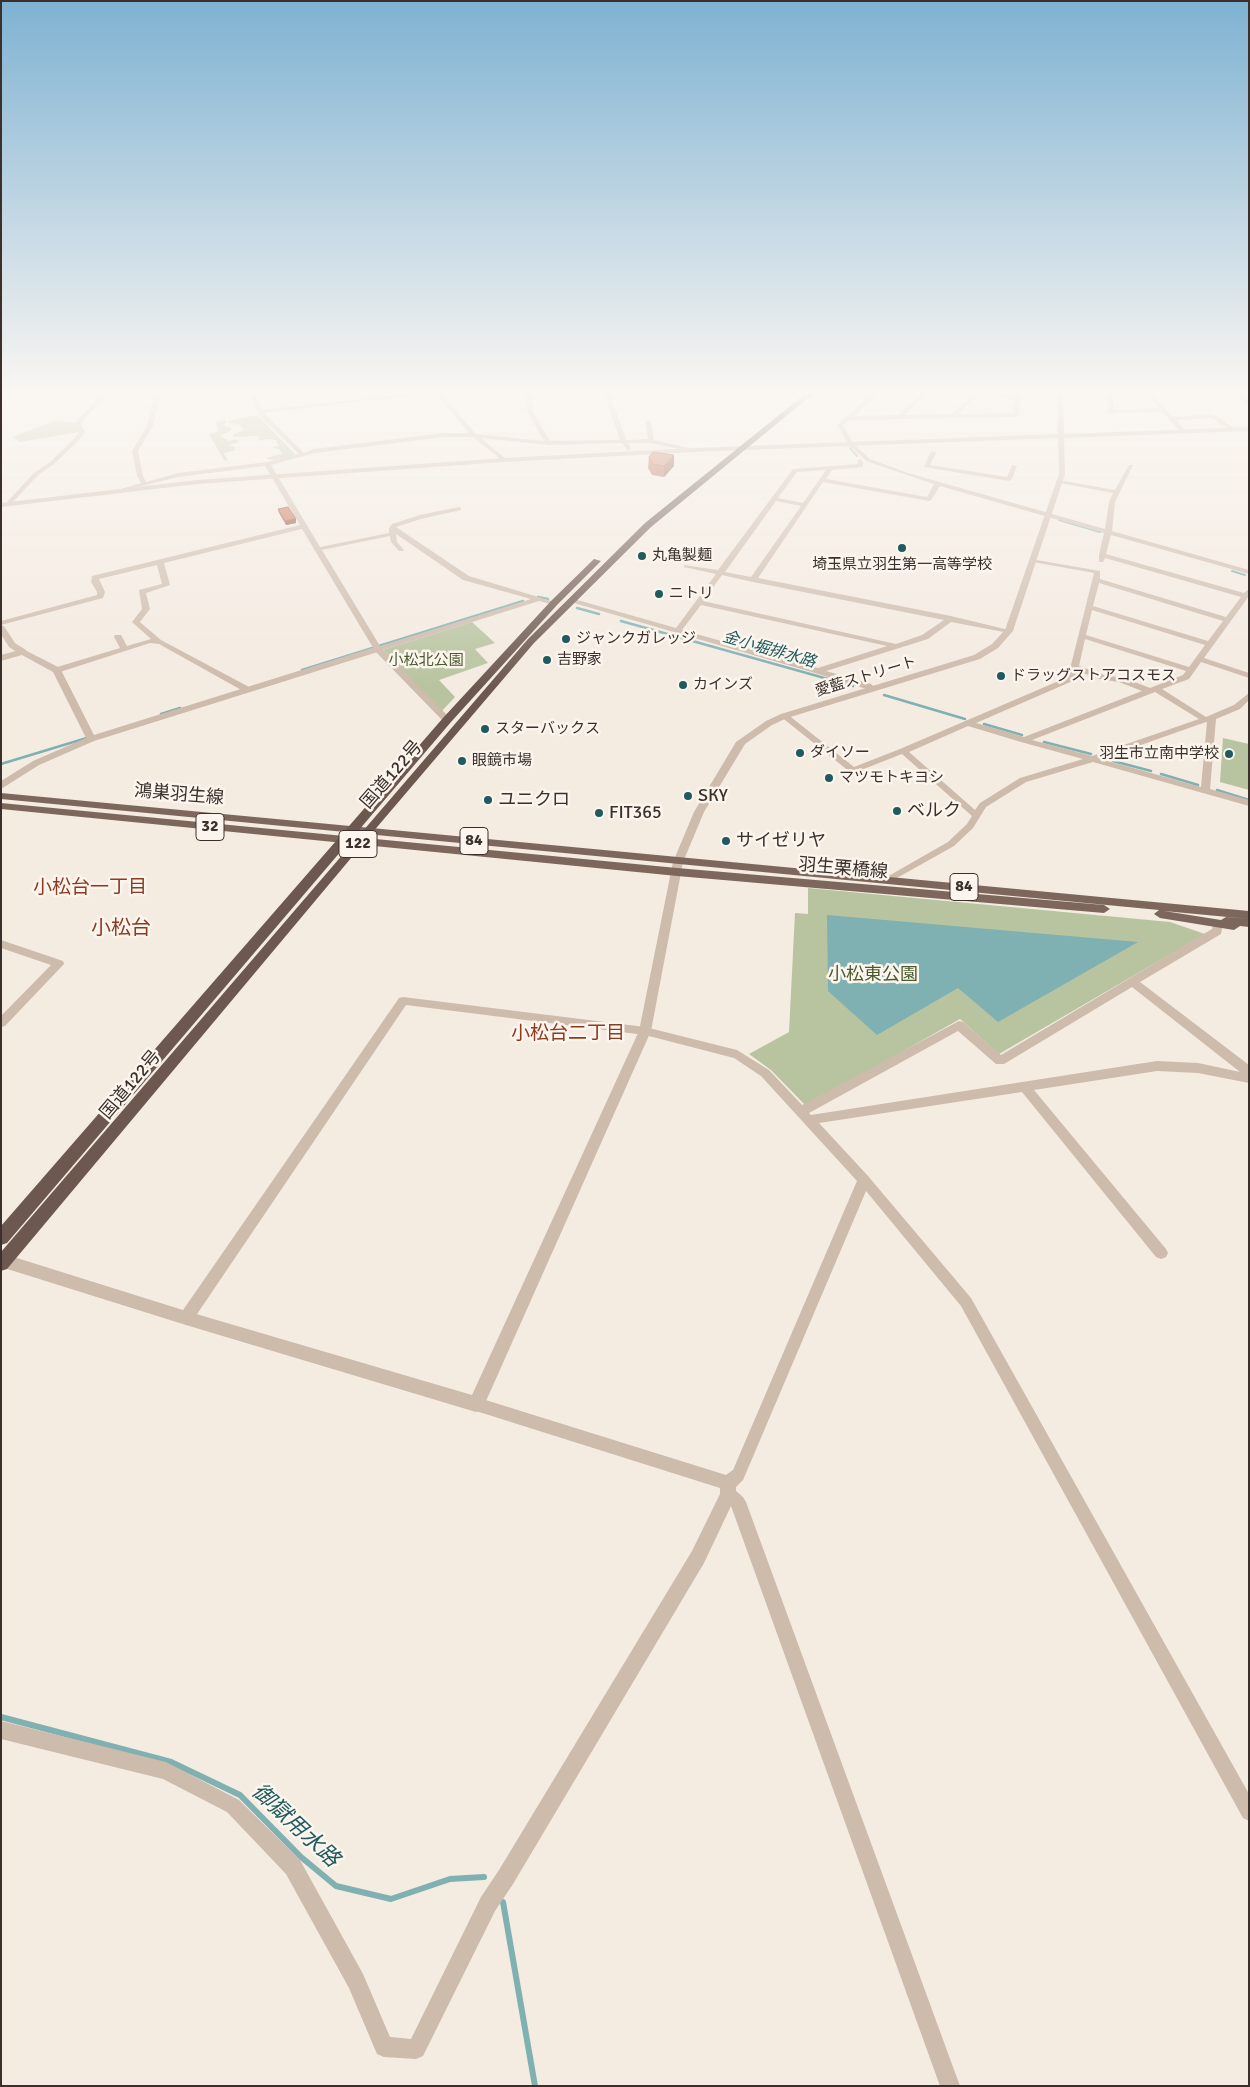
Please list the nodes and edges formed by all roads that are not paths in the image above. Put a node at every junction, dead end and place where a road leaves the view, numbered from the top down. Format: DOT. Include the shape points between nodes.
graph roads {
  1 [pos="19,491"];
  2 [pos="117,491"];
  3 [pos="285,491"];
  4 [pos="678,491"];
  5 [pos="686,491"];
  6 [pos="780,491"];
  7 [pos="814,491"];
  8 [pos="883,491"];
  9 [pos="934,491"];
  10 [pos="964,491"];
  11 [pos="1055,491"];
  12 [pos="1113,491"];
  13 [pos="1117,492"];
  14 [pos="774,499"];
  15 [pos="5,505"];
  16 [pos="805,505"];
  17 [pos="459,509"];
  18 [pos="1049,515"];
  19 [pos="305,526"];
  20 [pos="392,531"];
  21 [pos="1108,532"];
  22 [pos="319,549"];
  23 [pos="400,550"];
  24 [pos="1102,555"];
  25 [pos="1033,560"];
  26 [pos="160,562"];
  27 [pos="686,566"];
  28 [pos="1249,572"];
  29 [pos="719,573"];
  30 [pos="1097,576"];
  31 [pos="753,580"];
  32 [pos="1247,594"];
  33 [pos="537,599"];
  34 [pos="571,601"];
  35 [pos="698,602"];
  36 [pos="554,603"];
  37 [pos="1089,607"];
  38 [pos="951,618"];
  39 [pos="1228,620"];
  40 [pos="1,623"];
  41 [pos="1,628"];
  42 [pos="678,631"];
  43 [pos="1009,631"];
  44 [pos="1082,636"];
  45 [pos="118,637"];
  46 [pos="158,641"];
  47 [pos="1210,644"];
  48 [pos="896,646"];
  49 [pos="125,649"];
  50 [pos="378,649"];
  51 [pos="23,652"];
  52 [pos="1,658"];
  53 [pos="1199,659"];
  54 [pos="1074,667"];
  55 [pos="57,670"];
  56 [pos="1191,670"];
  57 [pos="818,671"];
  58 [pos="1249,676"];
  59 [pos="873,689"];
  60 [pos="248,690"];
  61 [pos="1153,690"];
  62 [pos="1249,695"];
  63 [pos="784,716"];
  64 [pos="1209,719"];
  65 [pos="447,720"];
  66 [pos="968,723"];
  67 [pos="91,738"];
  68 [pos="1024,740"];
  69 [pos="903,751"];
  70 [pos="1090,760"];
  71 [pos="1,786"];
  72 [pos="1205,791"];
  73 [pos="1,796"];
  74 [pos="1249,803"];
  75 [pos="1,806"];
  76 [pos="977,816"];
  77 [pos="353,829"];
  78 [pos="368,830"];
  79 [pos="345,840"];
  80 [pos="360,841"];
  81 [pos="677,867"];
  82 [pos="888,880"];
  83 [pos="1156,910"];
  84 [pos="1249,910"];
  85 [pos="1249,915"];
  86 [pos="1218,924"];
  87 [pos="1249,924"];
  88 [pos="1249,929"];
  89 [pos="1,944"];
  90 [pos="1133,982"];
  91 [pos="1,1023"];
  92 [pos="645,1031"];
  93 [pos="1249,1072"];
  94 [pos="1249,1078"];
  95 [pos="1024,1086"];
  96 [pos="805,1116"];
  97 [pos="864,1180"];
  98 [pos="1,1238"];
  99 [pos="1161,1252"];
  100 [pos="2,1262"];
  101 [pos="186,1318"];
  102 [pos="476,1404"];
  103 [pos="728,1489"];
  104 [pos="1,1730"];
  105 [pos="1249,1812"];
  106 [pos="950,2086"];
  1 -- 15 [label="street"];
  2 -- 15 [label="street"];
  3 -- 19 [label="street"];
  4 -- 36 [label="highway, 国道122号 / 122" via="643,518"];
  5 -- 34 [label="highway, 国道122号 / 122"];
  6 -- 14 [label="street"];
  7 -- 16 [label="street"];
  8 -- 9 [label="street" via="929,500"];
  10 -- 18 [label="street"];
  11 -- 18 [label="street, 愛藍ストリート"];
  12 -- 13 [label="street"];
  13 -- 21 [label="street" via="1112,502"];
  14 -- 16 [label="street"];
  14 -- 29 [label="street"];
  16 -- 31 [label="street"];
  17 -- 20 [label="street" via="394,525"];
  18 -- 21 [label="street"];
  18 -- 25 [label="street, 愛藍ストリート"];
  19 -- 22 [label="street"];
  19 -- 26 [label="street"];
  20 -- 22 [label="street"];
  20 -- 23 [label="street"];
  20 -- 33 [label="street" via="466,578"];
  21 -- 24 [label="street"];
  21 -- 28 [label="street"];
  22 -- 50 [label="street"];
  24 -- 30 [label="street"];
  24 -- 32 [label="street"];
  25 -- 30 [label="street"];
  25 -- 43 [label="street, 愛藍ストリート"];
  26 -- 40 [label="street" via="95,578 101,594 95,598"];
  26 -- 46 [label="street" via="166,585 142,592 146,609 136,622"];
  27 -- 29 [label="street"];
  29 -- 31 [label="street"];
  29 -- 35 [label="street"];
  30 -- 37 [label="street"];
  30 -- 39 [label="street"];
  31 -- 38 [label="street"];
  32 -- 39 [label="street"];
  33 -- 36 [label="street"];
  33 -- 50 [label="street"];
  34 -- 42 [label="street"];
  34 -- 78 [label="highway, 国道122号 / 122" via="531,641"];
  35 -- 42 [label="street"];
  35 -- 48 [label="street"];
  36 -- 65 [label="highway, 国道122号 / 122"];
  37 -- 44 [label="street"];
  37 -- 47 [label="street"];
  38 -- 43 [label="street"];
  38 -- 48 [label="street" via="925,637"];
  39 -- 47 [label="street"];
  41 -- 51 [label="street" via="12,645"];
  42 -- 57 [label="street"];
  43 -- 59 [label="street, 愛藍ストリート" via="995,646 977,657"];
  44 -- 54 [label="street"];
  44 -- 56 [label="street"];
  45 -- 49 [label="street"];
  46 -- 49 [label="street" via="150,640"];
  46 -- 60 [label="street"];
  47 -- 53 [label="street"];
  48 -- 57 [label="street"];
  49 -- 55 [label="street"];
  50 -- 60 [label="street"];
  50 -- 65 [label="street"];
  51 -- 52 [label="street"];
  51 -- 55 [label="street"];
  53 -- 56 [label="street"];
  53 -- 58 [label="street"];
  54 -- 61 [label="street"];
  54 -- 66 [label="street" via="1072,678"];
  55 -- 67 [label="street"];
  56 -- 61 [label="street" via="1186,677"];
  57 -- 59 [label="street"];
  59 -- 63 [label="street, 愛藍ストリート"];
  60 -- 67 [label="street"];
  61 -- 64 [label="street"];
  61 -- 68 [label="street"];
  62 -- 64 [label="street" via="1237,707"];
  63 -- 69 [label="street" via="854,770"];
  63 -- 81 [label="street, 愛藍ストリート" via="741,742 699,812"];
  64 -- 70 [label="street"];
  64 -- 72 [label="street"];
  65 -- 77 [label="highway, 国道122号 / 122"];
  66 -- 68 [label="street"];
  66 -- 69 [label="street"];
  67 -- 71 [label="street" via="36,763"];
  68 -- 70 [label="street"];
  69 -- 76 [label="street"];
  70 -- 72 [label="street"];
  70 -- 76 [label="street" via="1023,780 983,805"];
  72 -- 74 [label="street"];
  73 -- 77 [label="main road, 鴻巣羽生線 / 32"];
  75 -- 79 [label="main road, 鴻巣羽生線 / 32"];
  76 -- 82 [label="street" via="951,844"];
  77 -- 78 [label="main road, 羽生栗橋線 / 84"];
  77 -- 79 [label="highway, 国道122号 / 122"];
  78 -- 80 [label="highway, 国道122号 / 122"];
  78 -- 81 [label="main road, 羽生栗橋線 / 84"];
  79 -- 80 [label="main road, 羽生栗橋線 / 84"];
  79 -- 98 [label="highway, 国道122号 / 122"];
  80 -- 81 [label="main road, 羽生栗橋線 / 84"];
  80 -- 100 [label="highway, 国道122号 / 122"];
  81 -- 82 [label="main road, 羽生栗橋線 / 84"];
  81 -- 83 [label="main road, 羽生栗橋線 / 84"];
  81 -- 92 [label="street, 愛藍ストリート"];
  82 -- 83 [label="main road, 羽生栗橋線 / 84"];
  83 -- 84 [label="main road"];
  83 -- 85 [label="main road, 羽生栗橋線 / 84"];
  83 -- 86 [label="main road"];
  83 -- 87 [label="main road, 羽生栗橋線 / 84"];
  86 -- 88 [label="main road"];
  86 -- 90 [label="street" via="1217,932"];
  89 -- 91 [label="street" via="59,964"];
  90 -- 93 [label="street"];
  90 -- 96 [label="street" via="1000,1061 959,1024"];
  92 -- 96 [label="street" via="737,1054 765,1073"];
  92 -- 101 [label="street" via="403,1001"];
  92 -- 102 [label="street, 愛藍ストリート"];
  94 -- 95 [label="street" via="1198,1068 1157,1066"];
  95 -- 96 [label="street"];
  95 -- 99 [label="street"];
  96 -- 97 [label="street"];
  97 -- 103 [label="street" via="738,1474"];
  97 -- 105 [label="street" via="966,1302"];
  100 -- 101 [label="street"];
  101 -- 102 [label="street"];
  102 -- 103 [label="street"];
  103 -- 104 [label="street" via="698,1557 488,1904 416,2049 384,2047 356,1981 293,1867 233,1806 166,1772"];
  103 -- 106 [label="street" via="738,1502"];
}
